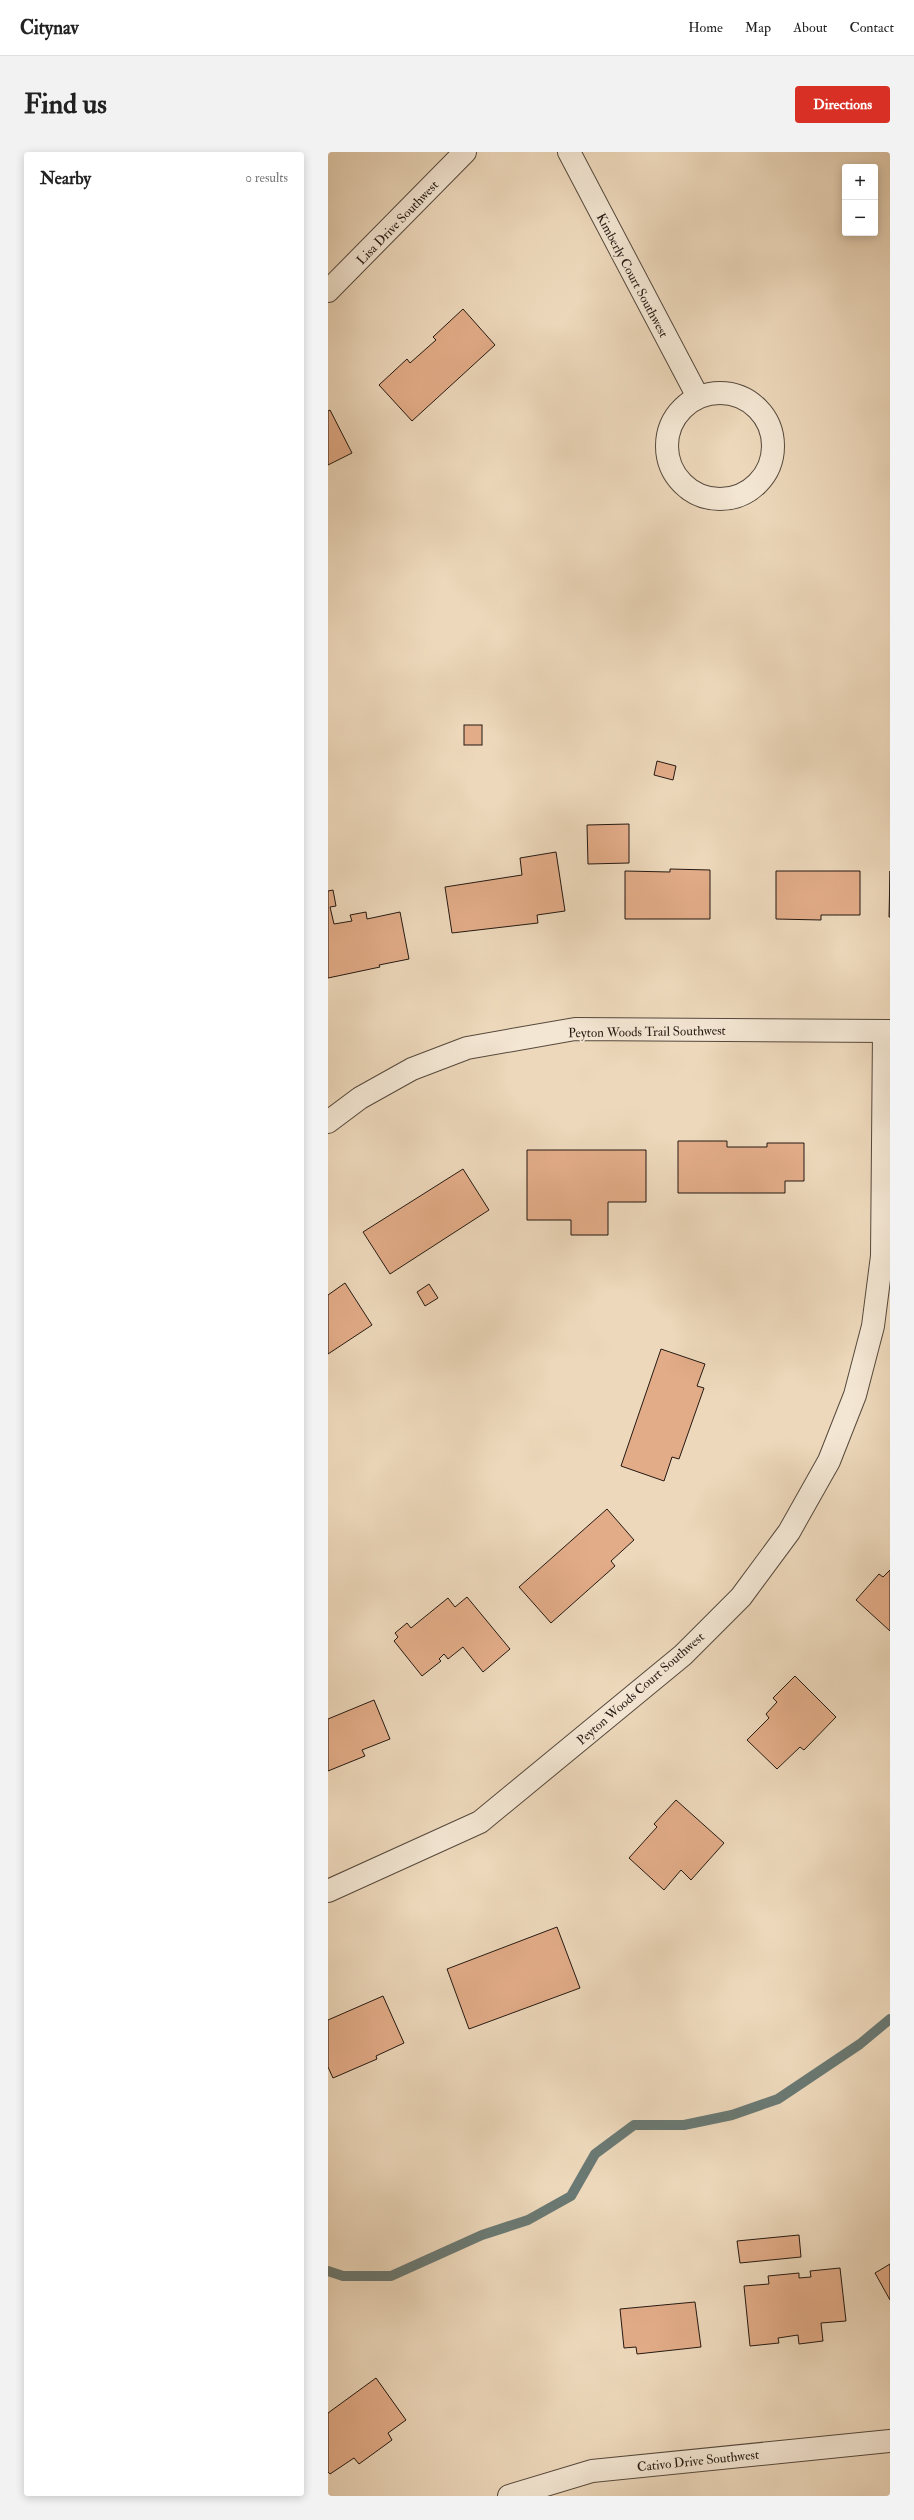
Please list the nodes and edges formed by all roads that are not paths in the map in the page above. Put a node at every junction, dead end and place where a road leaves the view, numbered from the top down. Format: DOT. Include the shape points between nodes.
graph roads {
  1 [pos="465,152"];
  2 [pos="569,152"];
  3 [pos="328,291"];
  4 [pos="698,397"];
  5 [pos="887,1031"];
  6 [pos="328,1122"];
  7 [pos="328,1891"];
  8 [pos="890,2441"];
  9 [pos="509,2496"];
  1 -- 3 [label="street, Lisa Drive Southwest"];
  2 -- 4 [label="street, Kimberly Court Southwest"];
  4 -- 4 [label="street" via="681,410 670,427 667,448 671,468 684,485 702,496 722,499 742,495 760,482 771,465 774,444 769,424 757,407 739,396 718,393"];
  5 -- 6 [label="street, Peyton Woods Trail Southwest" via="575,1029 460,1051 412,1070 360,1098"];
  5 -- 7 [label="street, Peyton Woods Court Southwest" via="882,1256 873,1326 855,1395 832,1454 789,1532 741,1597 683,1655 480,1822"];
  8 -- 9 [label="street, Cativo Drive Southwest" via="592,2471"];
}
